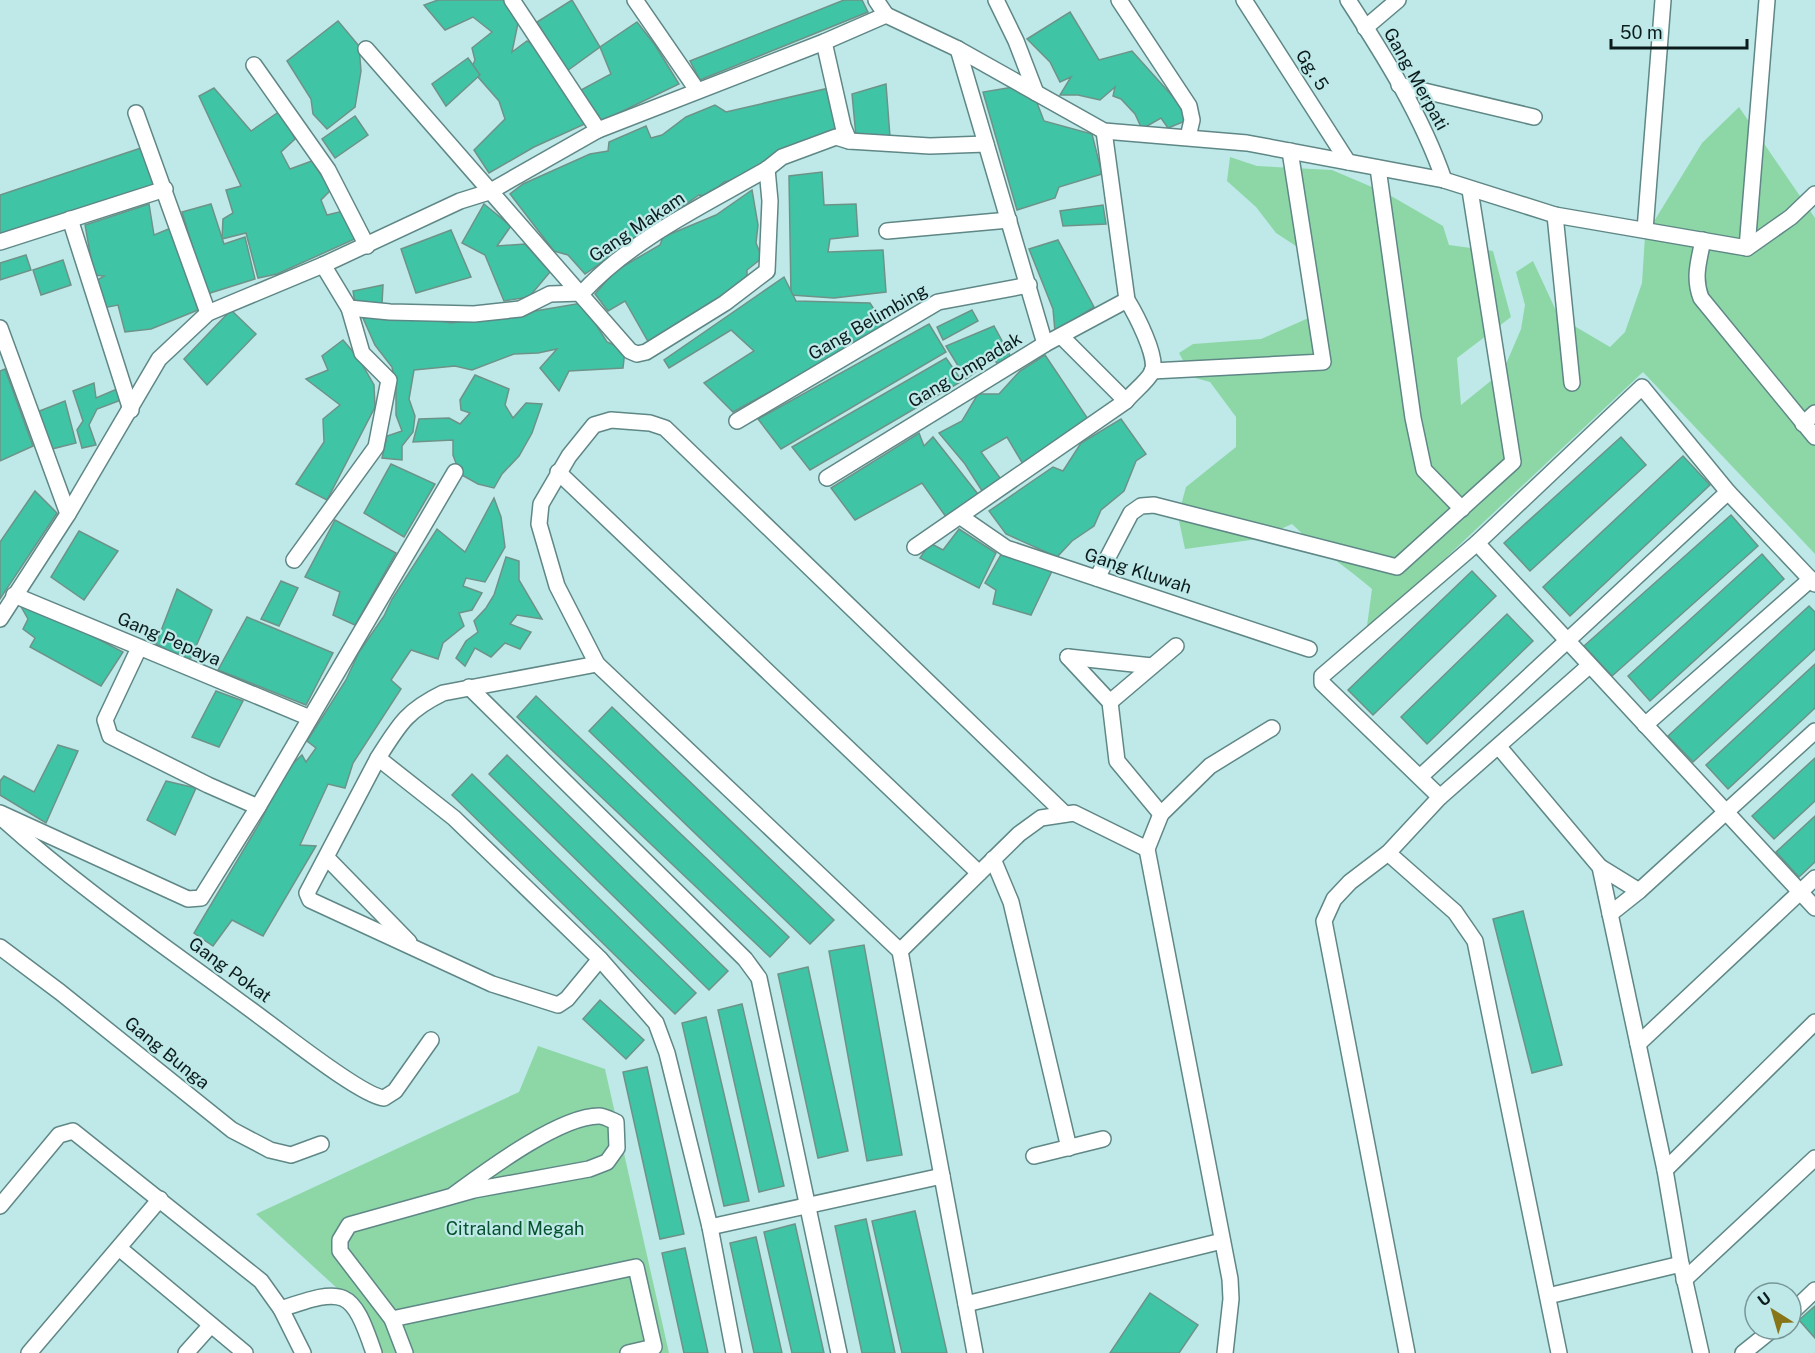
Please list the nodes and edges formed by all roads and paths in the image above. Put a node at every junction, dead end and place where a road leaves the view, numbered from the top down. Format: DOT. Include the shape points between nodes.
graph roads {
  1 [pos="512,0"];
  2 [pos="635,0"];
  3 [pos="876,0"];
  4 [pos="996,0"];
  5 [pos="1119,0"];
  6 [pos="1244,0"];
  7 [pos="1348,0"];
  8 [pos="1398,0"];
  9 [pos="1663,0"];
  10 [pos="1767,0"];
  11 [pos="886,15"];
  12 [pos="1365,28"];
  13 [pos="824,42"];
  14 [pos="958,49"];
  15 [pos="366,50"];
  16 [pos="254,64"];
  17 [pos="1399,85"];
  18 [pos="697,90"];
  19 [pos="1036,93"];
  20 [pos="136,113"];
  21 [pos="1534,117"];
  22 [pos="598,130"];
  23 [pos="1104,131"];
  24 [pos="1188,137"];
  25 [pos="849,141"];
  26 [pos="986,144"];
  27 [pos="1290,151"];
  28 [pos="1348,162"];
  29 [pos="1378,168"];
  30 [pos="767,169"];
  31 [pos="1444,180"];
  32 [pos="165,189"];
  33 [pos="1470,190"];
  34 [pos="489,192"];
  35 [pos="1815,194"];
  36 [pos="1555,215"];
  37 [pos="70,219"];
  38 [pos="1008,220"];
  39 [pos="1645,230"];
  40 [pos="887,231"];
  41 [pos="1703,240"];
  42 [pos="0,242"];
  43 [pos="367,246"];
  44 [pos="1747,248"];
  45 [pos="323,265"];
  46 [pos="1029,285"];
  47 [pos="582,293"];
  48 [pos="1126,300"];
  49 [pos="349,308"];
  50 [pos="208,313"];
  51 [pos="0,328"];
  52 [pos="1061,336"];
  53 [pos="1046,344"];
  54 [pos="5,356"];
  55 [pos="1152,371"];
  56 [pos="1572,383"];
  57 [pos="1126,400"];
  58 [pos="131,410"];
  59 [pos="1809,418"];
  60 [pos="737,421"];
  61 [pos="1815,437"];
  62 [pos="455,471"];
  63 [pos="558,472"];
  64 [pos="827,478"];
  65 [pos="1728,492"];
  66 [pos="1462,508"];
  67 [pos="68,514"];
  68 [pos="961,517"];
  69 [pos="1477,543"];
  70 [pos="915,547"];
  71 [pos="294,560"];
  72 [pos="1097,578"];
  73 [pos="1813,582"];
  74 [pos="14,595"];
  75 [pos="0,619"];
  76 [pos="1568,642"];
  77 [pos="1176,646"];
  78 [pos="139,648"];
  79 [pos="1309,649"];
  80 [pos="597,664"];
  81 [pos="1152,666"];
  82 [pos="1589,666"];
  83 [pos="470,687"];
  84 [pos="1110,702"];
  85 [pos="310,718"];
  86 [pos="1645,725"];
  87 [pos="1272,728"];
  88 [pos="1815,731"];
  89 [pos="1499,747"];
  90 [pos="378,758"];
  91 [pos="1420,777"];
  92 [pos="1440,797"];
  93 [pos="258,807"];
  94 [pos="1725,810"];
  95 [pos="0,814"];
  96 [pos="1065,814"];
  97 [pos="1161,814"];
  98 [pos="61,842"];
  99 [pos="1147,849"];
  100 [pos="1388,853"];
  101 [pos="327,858"];
  102 [pos="993,859"];
  103 [pos="49,860"];
  104 [pos="1600,867"];
  105 [pos="979,873"];
  106 [pos="1815,878"];
  107 [pos="1639,891"];
  108 [pos="1800,891"];
  109 [pos="1815,908"];
  110 [pos="1610,914"];
  111 [pos="0,947"];
  112 [pos="415,949"];
  113 [pos="900,951"];
  114 [pos="600,959"];
  115 [pos="1815,1022"];
  116 [pos="431,1040"];
  117 [pos="1638,1044"];
  118 [pos="1103,1139"];
  119 [pos="321,1144"];
  120 [pos="1069,1148"];
  121 [pos="1034,1156"];
  122 [pos="1815,1158"];
  123 [pos="1665,1170"];
  124 [pos="942,1176"];
  125 [pos="453,1196"];
  126 [pos="160,1199"];
  127 [pos="0,1206"];
  128 [pos="808,1206"];
  129 [pos="710,1227"];
  130 [pos="1222,1241"];
  131 [pos="119,1248"];
  132 [pos="1682,1272"];
  133 [pos="1815,1290"];
  134 [pos="1548,1296"];
  135 [pos="1803,1302"];
  136 [pos="966,1304"];
  137 [pos="281,1310"];
  138 [pos="392,1319"];
  139 [pos="211,1325"];
  140 [pos="1760,1341"];
  141 [pos="28,1353"];
  142 [pos="186,1353"];
  143 [pos="245,1353"];
  144 [pos="303,1353"];
  145 [pos="374,1353"];
  146 [pos="405,1353"];
  147 [pos="628,1353"];
  148 [pos="734,1353"];
  149 [pos="839,1353"];
  150 [pos="975,1353"];
  151 [pos="1225,1353"];
  152 [pos="1407,1353"];
  153 [pos="1559,1353"];
  154 [pos="1701,1353"];
  155 [pos="1743,1353"];
  1 -- 22 [label="street"];
  2 -- 18 [label="street"];
  3 -- 11 [label="street"];
  4 -- 19 [label="street"];
  5 -- 24 [label="street" via="1189,106 1192,120"];
  6 -- 28 [label="street, Gg. 5"];
  7 -- 12 [label="street, Gang Merpati"];
  8 -- 12 [label="street"];
  9 -- 39 [label="street"];
  10 -- 44 [label="street"];
  11 -- 13 [label="street"];
  11 -- 14 [label="street"];
  12 -- 17 [label="street, Gang Merpati"];
  13 -- 18 [label="street"];
  13 -- 25 [label="street"];
  14 -- 19 [label="street"];
  14 -- 26 [label="street"];
  15 -- 34 [label="street"];
  16 -- 43 [label="street" via="328,170"];
  17 -- 21 [label="street"];
  17 -- 31 [label="street, Gang Merpati" via="1428,139"];
  18 -- 22 [label="street"];
  19 -- 23 [label="street"];
  20 -- 32 [label="street"];
  22 -- 34 [label="street"];
  23 -- 24 [label="street"];
  23 -- 48 [label="street"];
  24 -- 27 [label="street"];
  25 -- 26 [label="street, Gang Makam" via="930,146"];
  25 -- 30 [label="street, Gang Makam" via="836,137 782,157"];
  26 -- 38 [label="street"];
  27 -- 28 [label="street"];
  27 -- 55 [label="street" via="1323,362"];
  28 -- 29 [label="street"];
  29 -- 31 [label="street"];
  29 -- 66 [label="street" via="1413,418 1424,470"];
  30 -- 47 [label="street, Gang Makam" via="636,246 605,268"];
  30 -- 47 [label="street" via="767,272 725,303 637,354 630,351"];
  31 -- 33 [label="street"];
  32 -- 37 [label="street"];
  32 -- 50 [label="street"];
  33 -- 36 [label="street"];
  33 -- 66 [label="street" via="1513,462"];
  34 -- 43 [label="street" via="460,201"];
  34 -- 47 [label="street"];
  35 -- 44 [label="street" via="1791,217"];
  36 -- 39 [label="street"];
  36 -- 56 [label="street"];
  37 -- 42 [label="street"];
  37 -- 58 [label="street"];
  38 -- 40 [label="street"];
  38 -- 46 [label="street"];
  39 -- 41 [label="street"];
  41 -- 44 [label="street"];
  41 -- 59 [label="street" via="1696,273 1701,298"];
  43 -- 45 [label="street"];
  45 -- 49 [label="street"];
  45 -- 50 [label="street"];
  46 -- 53 [label="street"];
  46 -- 60 [label="street, Gang Belimbing" via="938,302"];
  47 -- 49 [label="street" via="550,294 520,309 474,314"];
  48 -- 52 [label="street, Gang Cmpadak"];
  48 -- 55 [label="street" via="1139,320"];
  49 -- 71 [label="street" via="362,353 389,380 376,447"];
  50 -- 58 [label="street" via="159,360"];
  51 -- 54 [label="street"];
  52 -- 53 [label="street, Gang Cmpadak"];
  52 -- 57 [label="street"];
  53 -- 64 [label="street, Gang Cmpadak"];
  54 -- 67 [label="street"];
  55 -- 57 [label="street"];
  57 -- 68 [label="street"];
  58 -- 67 [label="street"];
  59 -- 61 [label="street"];
  62 -- 85 [label="street"];
  63 -- 80 [label="street" via="541,504 539,524 557,586"];
  63 -- 96 [label="street" via="594,425 631,420 665,428"];
  63 -- 105 [label="street"];
  65 -- 69 [label="street" via="1642,387"];
  65 -- 73 [label="street"];
  65 -- 76 [label="street"];
  66 -- 72 [label="street" via="1397,567 1154,505 1141,506 1125,522"];
  67 -- 74 [label="street"];
  68 -- 70 [label="street"];
  68 -- 72 [label="street, Gang Kluwah" via="1006,548"];
  69 -- 76 [label="street"];
  69 -- 91 [label="street" via="1323,674 1322,683"];
  72 -- 79 [label="street, Gang Kluwah"];
  73 -- 86 [label="street"];
  74 -- 75 [label="street"];
  74 -- 78 [label="street, Gang Pepaya"];
  76 -- 82 [label="street"];
  76 -- 91 [label="street"];
  77 -- 81 [label="street"];
  78 -- 85 [label="street, Gang Pepaya"];
  78 -- 93 [label="street" via="105,720 110,736"];
  80 -- 83 [label="street"];
  80 -- 113 [label="street"];
  81 -- 84 [label="street"];
  81 -- 84 [label="street" via="1068,657"];
  82 -- 86 [label="street"];
  82 -- 89 [label="street"];
  83 -- 90 [label="street" via="443,693 402,719"];
  83 -- 128 [label="street" via="745,959 759,978"];
  84 -- 97 [label="street" via="1117,761"];
  85 -- 93 [label="street"];
  86 -- 94 [label="street"];
  87 -- 97 [label="street" via="1210,766"];
  88 -- 94 [label="street"];
  89 -- 92 [label="street"];
  89 -- 104 [label="street"];
  90 -- 101 [label="street"];
  90 -- 114 [label="street" via="454,818"];
  91 -- 92 [label="street"];
  92 -- 100 [label="street"];
  93 -- 98 [label="street" via="207,893 197,899 188,899"];
  94 -- 107 [label="street"];
  94 -- 108 [label="street"];
  95 -- 98 [label="street"];
  95 -- 103 [label="street, Gang Pokat"];
  96 -- 99 [label="street" via="1074,813"];
  96 -- 102 [label="street" via="1041,818"];
  97 -- 99 [label="street"];
  98 -- 103 [label="street"];
  99 -- 130 [label="street"];
  100 -- 134 [label="street" via="1455,912 1475,941"];
  100 -- 152 [label="street" via="1350,882 1334,899 1324,921"];
  101 -- 112 [label="street"];
  101 -- 112 [label="street" via="307,893 310,900"];
  102 -- 105 [label="street"];
  102 -- 120 [label="street" via="1011,902"];
  103 -- 116 [label="street, Gang Pokat" via="370,1094 384,1098 395,1091"];
  104 -- 107 [label="street"];
  104 -- 110 [label="street"];
  105 -- 113 [label="street"];
  106 -- 108 [label="street"];
  107 -- 110 [label="street"];
  108 -- 109 [label="street"];
  108 -- 117 [label="street"];
  110 -- 117 [label="street"];
  111 -- 119 [label="street, Gang Bunga" via="232,1130 270,1150 291,1155"];
  112 -- 114 [label="street" via="492,984 558,1005"];
  113 -- 124 [label="street"];
  114 -- 129 [label="street" via="656,1023"];
  115 -- 123 [label="street"];
  117 -- 123 [label="street"];
  118 -- 120 [label="street"];
  120 -- 121 [label="street"];
  122 -- 132 [label="street"];
  123 -- 132 [label="street"];
  124 -- 128 [label="street"];
  124 -- 136 [label="street"];
  125 -- 125 [label="street" via="494,1166 573,1121 600,1115 616,1122 617,1148 607,1161"];
  125 -- 138 [label="street" via="349,1225 340,1240 340,1251 352,1270"];
  126 -- 127 [label="street" via="73,1131 59,1135"];
  126 -- 131 [label="street"];
  126 -- 137 [label="street" via="261,1281"];
  128 -- 129 [label="street"];
  128 -- 149 [label="street"];
  129 -- 148 [label="street"];
  130 -- 136 [label="street"];
  130 -- 151 [label="street" via="1231,1299"];
  131 -- 139 [label="street"];
  131 -- 141 [label="street"];
  132 -- 134 [label="street"];
  132 -- 154 [label="street"];
  133 -- 135 [label="street"];
  134 -- 153 [label="street"];
  136 -- 150 [label="street"];
  137 -- 144 [label="street"];
  137 -- 145 [label="street" via="317,1297 345,1297 362,1317"];
  138 -- 146 [label="street"];
  138 -- 147 [label="street" via="636,1267 654,1347"];
  139 -- 142 [label="street"];
  139 -- 143 [label="street"];
  140 -- 155 [label="street"];
}
